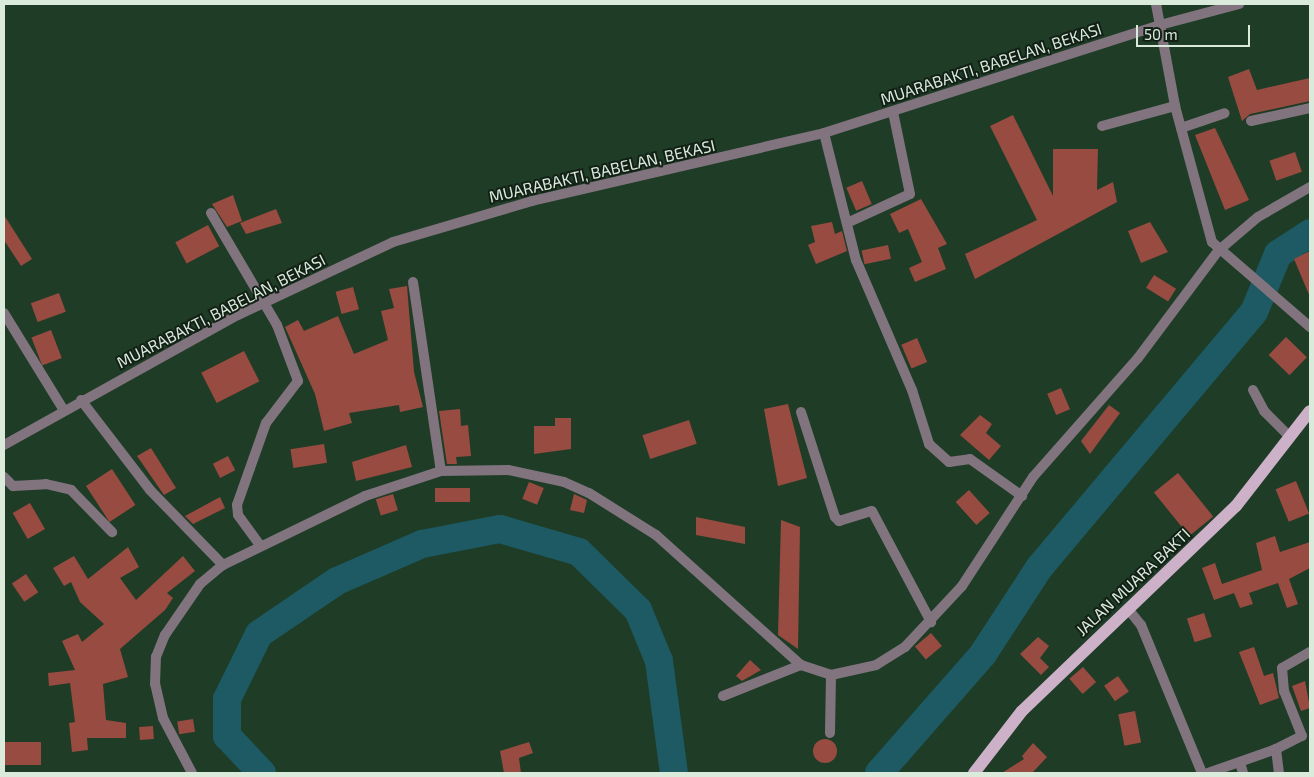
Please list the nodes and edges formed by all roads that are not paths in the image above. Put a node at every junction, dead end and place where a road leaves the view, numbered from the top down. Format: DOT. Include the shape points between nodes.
graph roads {
  1 [pos="1156,4"];
  2 [pos="1240,4"];
  3 [pos="1160,25"];
  4 [pos="1175,106"];
  5 [pos="1310,108"];
  6 [pos="893,112"];
  7 [pos="1225,113"];
  8 [pos="1251,121"];
  9 [pos="1102,126"];
  10 [pos="1181,128"];
  11 [pos="824,134"];
  12 [pos="1310,187"];
  13 [pos="211,213"];
  14 [pos="847,223"];
  15 [pos="1218,251"];
  16 [pos="413,282"];
  17 [pos="263,303"];
  18 [pos="4,313"];
  19 [pos="1310,327"];
  20 [pos="1253,390"];
  21 [pos="81,400"];
  22 [pos="63,409"];
  23 [pos="1310,411"];
  24 [pos="801,412"];
  25 [pos="1290,437"];
  26 [pos="4,445"];
  27 [pos="441,471"];
  28 [pos="4,477"];
  29 [pos="1022,496"];
  30 [pos="112,532"];
  31 [pos="260,546"];
  32 [pos="223,565"];
  33 [pos="1128,609"];
  34 [pos="931,622"];
  35 [pos="1310,652"];
  36 [pos="801,665"];
  37 [pos="831,675"];
  38 [pos="723,696"];
  39 [pos="830,733"];
  40 [pos="1276,749"];
  41 [pos="1240,763"];
  42 [pos="192,773"];
  43 [pos="975,773"];
  44 [pos="1202,773"];
  45 [pos="1208,773"];
  46 [pos="1243,773"];
  47 [pos="1279,773"];
  1 -- 3 [label="street"];
  2 -- 3 [label="street, MUARABAKTI, BABELAN, BEKASI"];
  3 -- 4 [label="street"];
  3 -- 6 [label="street, MUARABAKTI, BABELAN, BEKASI"];
  4 -- 9 [label="street"];
  4 -- 10 [label="street"];
  5 -- 8 [label="street"];
  6 -- 11 [label="street, MUARABAKTI, BABELAN, BEKASI"];
  6 -- 14 [label="street" via="910,194"];
  7 -- 10 [label="street"];
  10 -- 15 [label="street" via="1208,233"];
  11 -- 14 [label="street"];
  11 -- 17 [label="street, MUARABAKTI, BABELAN, BEKASI" via="532,201 428,230"];
  12 -- 15 [label="street" via="1258,217"];
  13 -- 17 [label="street"];
  14 -- 29 [label="street" via="856,260 912,390 929,444 949,462 970,459"];
  15 -- 19 [label="street"];
  15 -- 29 [label="street" via="1138,358 1050,458"];
  16 -- 27 [label="street"];
  17 -- 21 [label="street, MUARABAKTI, BABELAN, BEKASI"];
  17 -- 31 [label="street" via="277,325 298,381 266,423 237,505 238,515"];
  18 -- 22 [label="street"];
  20 -- 25 [label="street" via="1264,411"];
  21 -- 22 [label="street, MUARABAKTI, BABELAN, BEKASI"];
  21 -- 32 [label="street" via="150,490"];
  22 -- 26 [label="street, MUARABAKTI, BABELAN, BEKASI"];
  23 -- 25 [label="main road, JALAN MUARA BAKTI"];
  24 -- 34 [label="street" via="835,517 839,521 872,510"];
  25 -- 33 [label="main road, JALAN MUARA BAKTI" via="1236,506"];
  27 -- 31 [label="street" via="373,493"];
  27 -- 36 [label="street" via="508,470 564,482 589,493 656,535"];
  28 -- 30 [label="street" via="14,486 52,485 71,490"];
  29 -- 34 [label="street" via="974,572"];
  31 -- 32 [label="street"];
  32 -- 42 [label="street" via="194,593 156,657 155,684 163,718"];
  33 -- 43 [label="main road, JALAN MUARA BAKTI" via="1022,711"];
  33 -- 44 [label="street" via="1141,625"];
  34 -- 37 [label="street" via="905,647 876,665"];
  35 -- 40 [label="street" via="1282,668 1284,691 1302,736"];
  36 -- 37 [label="street"];
  36 -- 38 [label="street"];
  37 -- 39 [label="street"];
  40 -- 41 [label="street"];
  40 -- 47 [label="street"];
  41 -- 45 [label="street"];
  41 -- 46 [label="street"];
}
